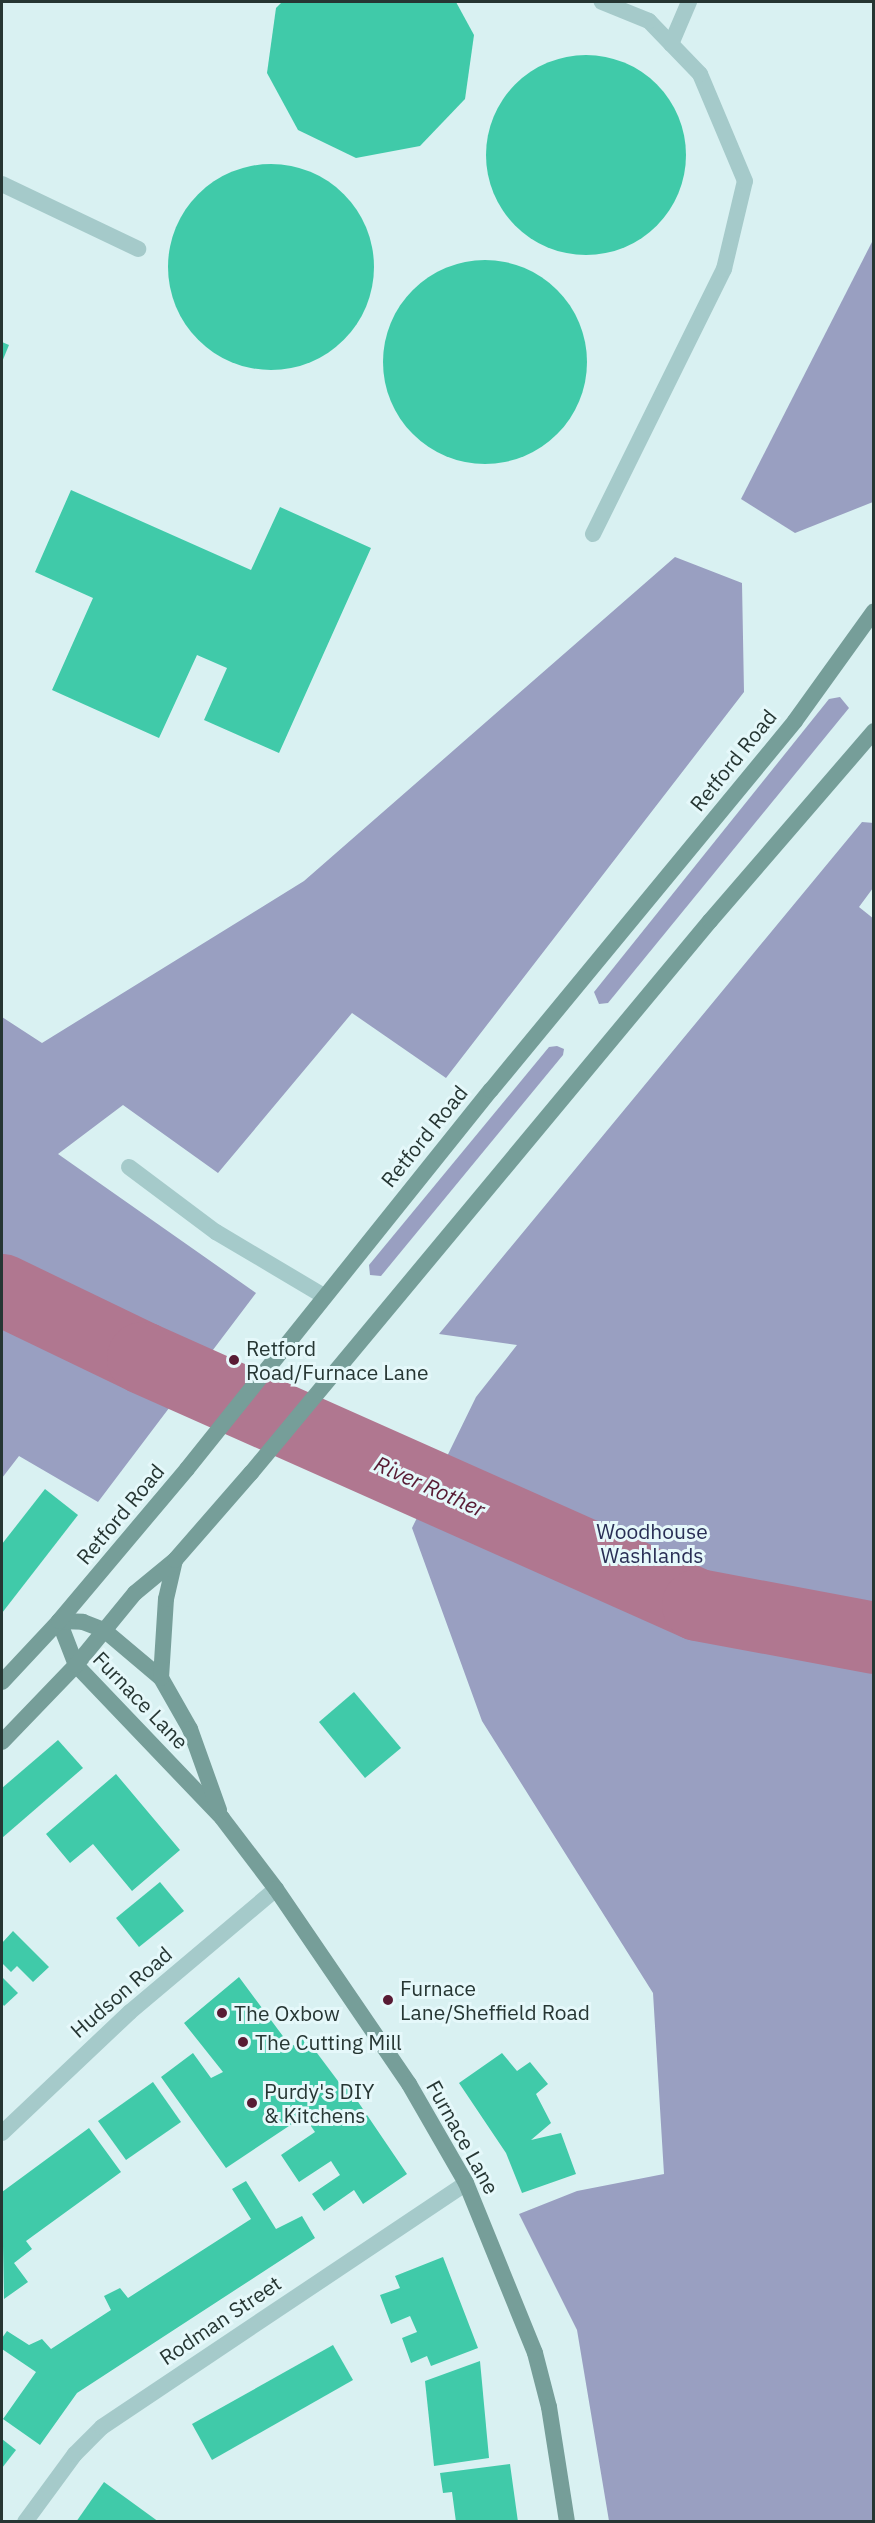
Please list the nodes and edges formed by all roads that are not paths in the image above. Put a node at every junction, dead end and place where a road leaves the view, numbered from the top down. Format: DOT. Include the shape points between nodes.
graph roads {
  1 [pos="602,2"];
  2 [pos="689,2"];
  3 [pos="671,44"];
  4 [pos="2,184"];
  5 [pos="138,249"];
  6 [pos="593,534"];
  7 [pos="873,611"];
  8 [pos="873,731"];
  9 [pos="129,1167"];
  10 [pos="324,1296"];
  11 [pos="175,1560"];
  12 [pos="58,1621"];
  13 [pos="104,1630"];
  14 [pos="76,1665"];
  15 [pos="161,1678"];
  16 [pos="2,1682"];
  17 [pos="2,1742"];
  18 [pos="222,1818"];
  19 [pos="276,1889"];
  20 [pos="2,2133"];
  21 [pos="466,2183"];
  22 [pos="25,2522"];
  23 [pos="567,2522"];
  1 -- 3 [label="street" via="649,21"];
  2 -- 3 [label="street"];
  3 -- 6 [label="street" via="700,74 744,181 724,269"];
  4 -- 5 [label="street"];
  7 -- 10 [label="main road, Retford Road" via="795,721"];
  8 -- 11 [label="main road"];
  9 -- 10 [label="street" via="216,1232"];
  10 -- 12 [label="main road, Retford Road" via="206,1445"];
  11 -- 13 [label="main road" via="135,1593"];
  11 -- 15 [label="main road" via="166,1599"];
  12 -- 13 [label="main road, Furnace Lane" via="83,1622"];
  12 -- 14 [label="main road, Furnace Lane"];
  12 -- 16 [label="main road, Retford Road"];
  13 -- 14 [label="main road"];
  13 -- 15 [label="main road, Furnace Lane"];
  14 -- 17 [label="main road"];
  14 -- 18 [label="main road, Furnace Lane"];
  15 -- 18 [label="main road, Furnace Lane" via="190,1729"];
  18 -- 19 [label="main road, Furnace Lane"];
  19 -- 20 [label="street, Hudson Road" via="130,2012"];
  19 -- 21 [label="main road, Furnace Lane" via="403,2074"];
  21 -- 22 [label="street, Rodman Street" via="102,2427 58,2475"];
  21 -- 23 [label="main road, Furnace Lane" via="535,2353 554,2428"];
}
